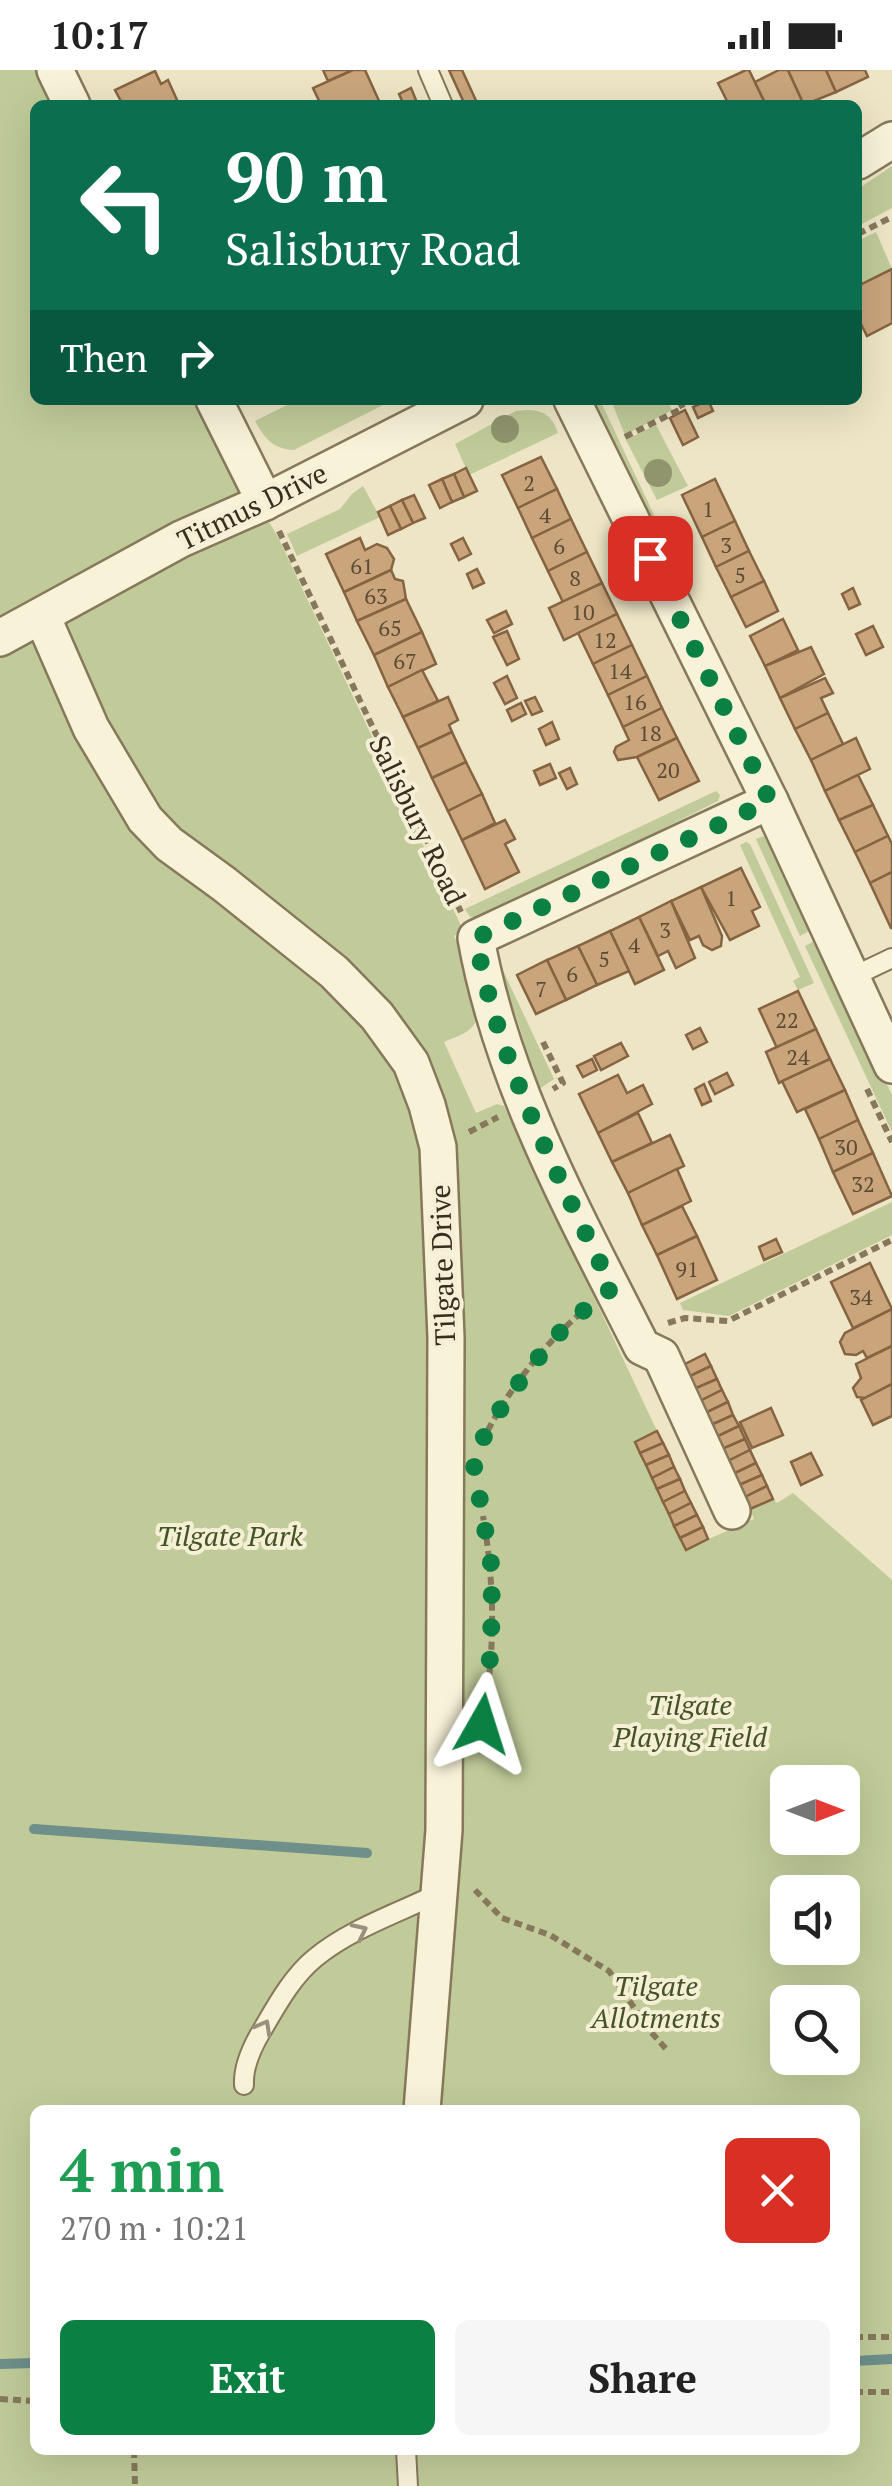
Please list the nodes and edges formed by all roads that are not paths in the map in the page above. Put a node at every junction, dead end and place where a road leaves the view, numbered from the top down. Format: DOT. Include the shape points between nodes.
graph roads {
  1 [pos="55,70"];
  2 [pos="428,70"];
  3 [pos="70,100"];
  4 [pos="441,100"];
  5 [pos="892,140"];
  6 [pos="862,159"];
  7 [pos="216,405"];
  8 [pos="455,405"];
  9 [pos="574,405"];
  10 [pos="265,502"];
  11 [pos="42,616"];
  12 [pos="0,638"];
  13 [pos="770,801"];
  14 [pos="892,958"];
  15 [pos="850,978"];
  16 [pos="892,1065"];
  17 [pos="732,1512"];
  18 [pos="454,1886"];
  19 [pos="244,2085"];
  20 [pos="423,2105"];
  21 [pos="406,2455"];
  22 [pos="408,2486"];
  1 -- 3 [label="street"];
  2 -- 4 [label="lane"];
  5 -- 6 [label="street"];
  7 -- 10 [label="street"];
  8 -- 10 [label="street, Titmus Drive"];
  9 -- 13 [label="street"];
  10 -- 11 [label="street, Titmus Drive"];
  11 -- 12 [label="street"];
  11 -- 18 [label="street, Tilgate Drive" via="91,728 145,818 366,1005 411,1064 427,1105 438,1147 446,1336 444,1810"];
  13 -- 15 [label="street"];
  13 -- 17 [label="street, Salisbury Road" via="476,938 491,1011 525,1104 642,1347 661,1356"];
  14 -- 15 [label="lane"];
  15 -- 16 [label="street"];
  19 -- 18 [label="lane, one-way" via="258,2036 312,1960"];
  18 -- 20 [label="street, Tilgate Drive"];
  21 -- 22 [label="lane"];
}
